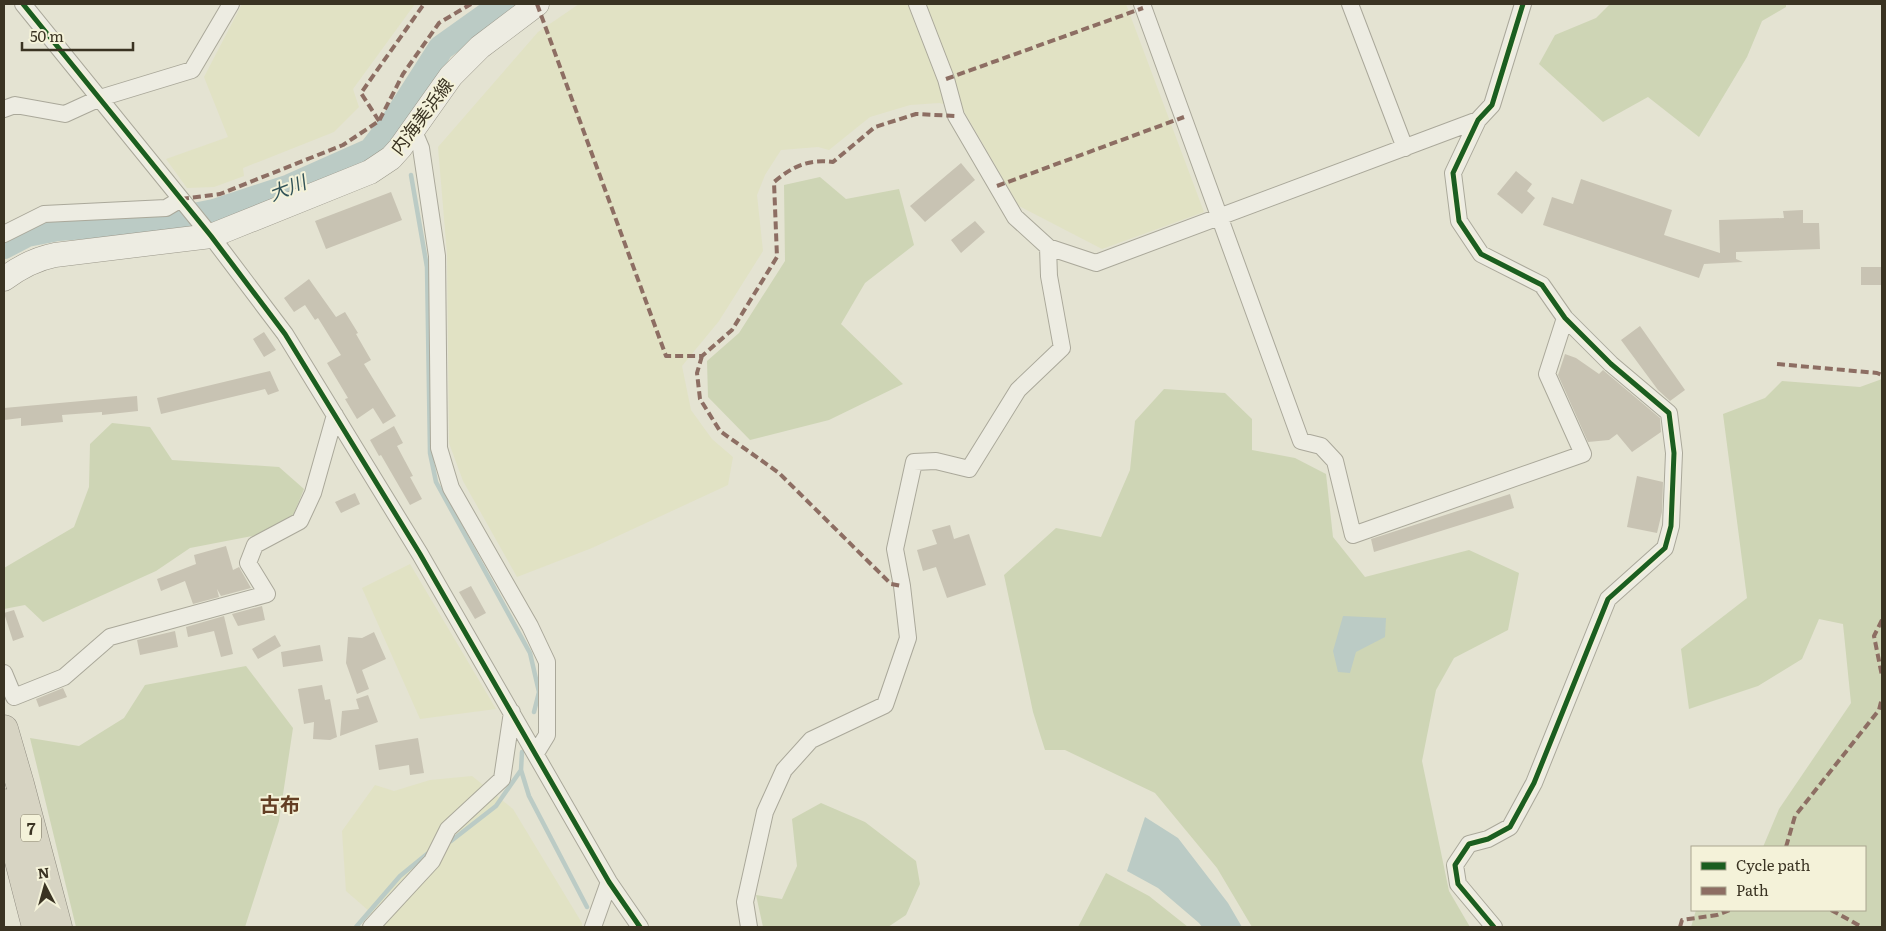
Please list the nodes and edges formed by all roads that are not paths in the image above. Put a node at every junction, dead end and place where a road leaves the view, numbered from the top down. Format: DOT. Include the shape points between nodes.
graph roads {
  1 [pos="22,4"];
  2 [pos="230,4"];
  3 [pos="537,4"];
  4 [pos="917,4"];
  5 [pos="1142,4"];
  6 [pos="1350,4"];
  7 [pos="1523,4"];
  8 [pos="100,98"];
  9 [pos="4,109"];
  10 [pos="1478,120"];
  11 [pos="414,129"];
  12 [pos="1405,148"];
  13 [pos="184,203"];
  14 [pos="1220,216"];
  15 [pos="207,231"];
  16 [pos="4,234"];
  17 [pos="1048,247"];
  18 [pos="4,279"];
  19 [pos="1566,318"];
  20 [pos="335,415"];
  21 [pos="4,673"];
  22 [pos="512,712"];
  23 [pos="4,729"];
  24 [pos="536,753"];
  25 [pos="4,803"];
  26 [pos="609,882"];
  27 [pos="36,927"];
  28 [pos="58,927"];
  29 [pos="371,927"];
  30 [pos="593,927"];
  31 [pos="640,927"];
  32 [pos="749,927"];
  33 [pos="1494,927"];
  1 -- 8 [label="street"];
  2 -- 8 [label="street" via="192,70"];
  3 -- 11 [label="main road, 内海美浜線" via="480,47 451,76"];
  4 -- 17 [label="street" via="946,79 956,116 1015,217"];
  5 -- 14 [label="street"];
  6 -- 12 [label="street"];
  7 -- 10 [label="street" via="1492,106"];
  8 -- 9 [label="street" via="65,114 15,106"];
  8 -- 13 [label="street"];
  10 -- 12 [label="street"];
  10 -- 19 [label="street" via="1452,173 1459,221 1481,254 1542,285"];
  11 -- 15 [label="main road, 内海美浜線" via="391,158 370,172"];
  11 -- 24 [label="street" via="420,148 437,256 439,448 451,488 530,626 547,662 547,734"];
  12 -- 14 [label="street"];
  13 -- 15 [label="street"];
  13 -- 16 [label="street" via="166,208 44,214"];
  14 -- 17 [label="street" via="1096,263"];
  14 -- 19 [label="street" via="1301,440 1321,446 1335,461 1353,535 1583,454 1547,374"];
  15 -- 18 [label="main road, 内海美浜線" via="36,259"];
  15 -- 20 [label="street" via="285,334"];
  17 -- 32 [label="street" via="1049,276 1062,348 1018,390 969,469 936,461 914,462 895,549 908,638 885,705 811,740 784,770 765,812 745,902"];
  19 -- 33 [label="street" via="1611,364 1668,413 1674,453 1671,526 1665,548 1608,599 1534,783 1510,827 1488,839 1469,844 1455,865 1458,884"];
  20 -- 21 [label="street" via="313,493 300,521 255,544 248,563 267,594 110,637 64,677 14,697"];
  20 -- 22 [label="street"];
  22 -- 24 [label="street"];
  22 -- 29 [label="street" via="502,778 448,829 432,861"];
  23 -- 28 [label="highway, 7"];
  24 -- 26 [label="street"];
  25 -- 27 [label="highway, 7"];
  26 -- 30 [label="street"];
  26 -- 31 [label="street"];
}
